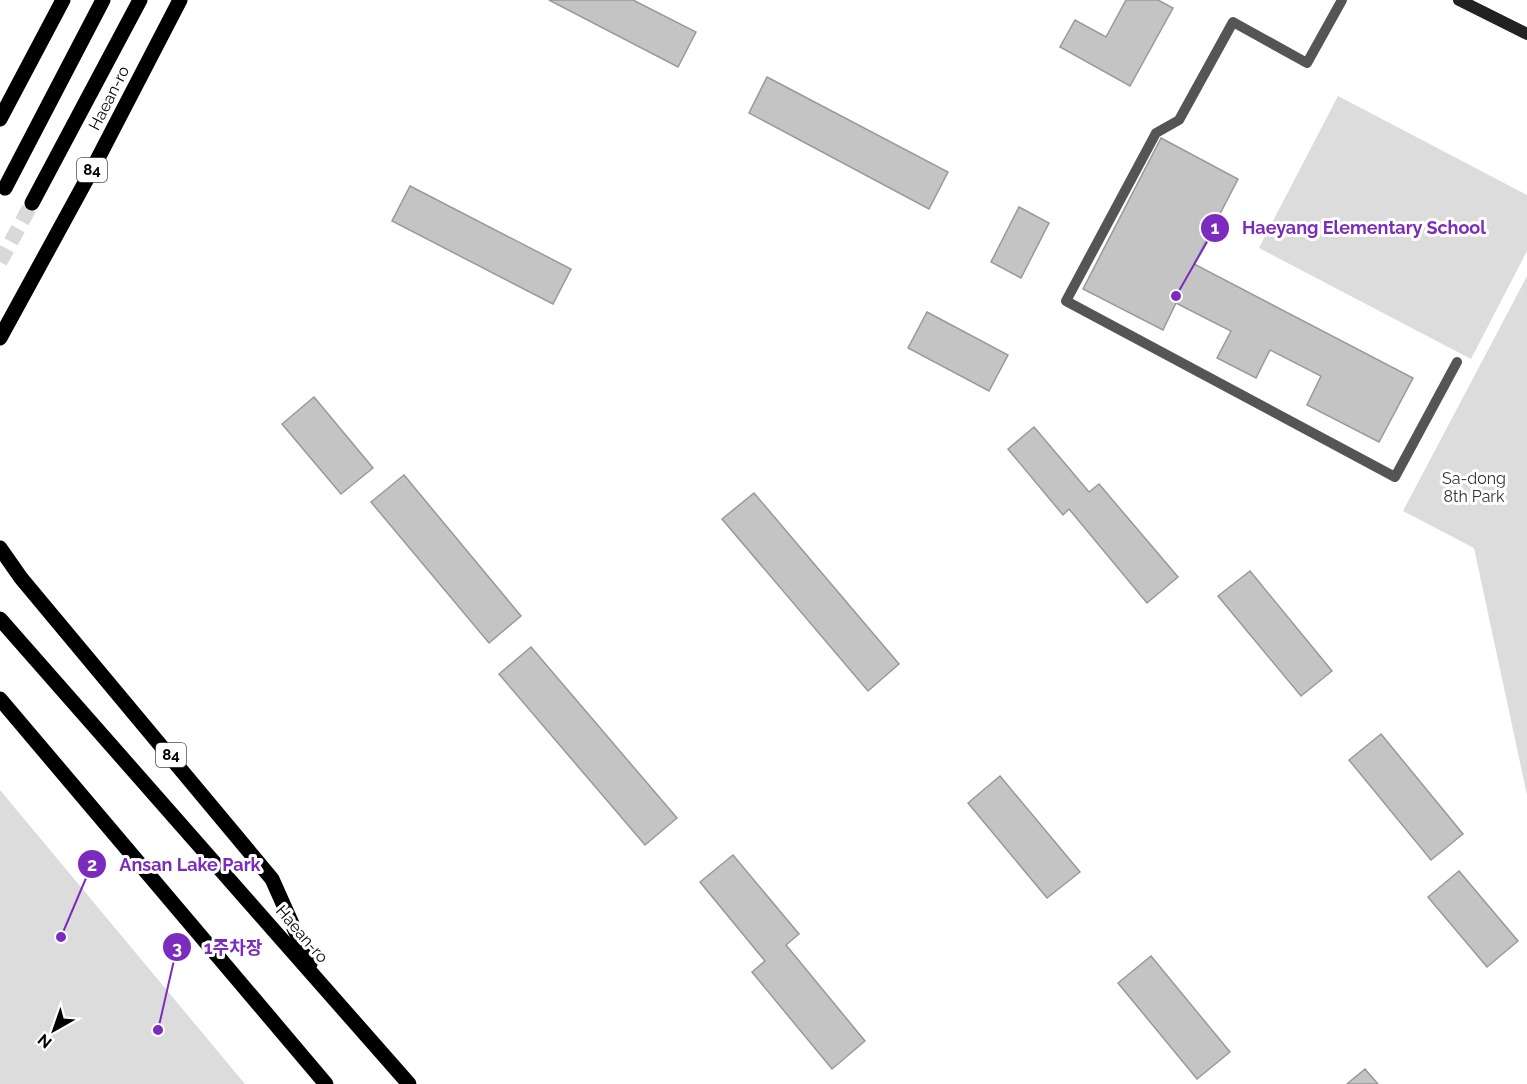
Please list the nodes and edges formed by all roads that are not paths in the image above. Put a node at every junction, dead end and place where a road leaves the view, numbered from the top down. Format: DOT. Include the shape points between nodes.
graph roads {
  1 [pos="63,0"];
  2 [pos="103,0"];
  3 [pos="140,0"];
  4 [pos="180,0"];
  5 [pos="1342,0"];
  6 [pos="1459,0"];
  7 [pos="1527,34"];
  8 [pos="0,119"];
  9 [pos="5,188"];
  10 [pos="32,203"];
  11 [pos="0,338"];
  12 [pos="1457,362"];
  13 [pos="0,548"];
  14 [pos="0,619"];
  15 [pos="1,700"];
  16 [pos="316,977"];
  17 [pos="326,1084"];
  18 [pos="409,1084"];
  1 -- 8 [label="main road"];
  2 -- 9 [label="main road"];
  3 -- 10 [label="main road"];
  4 -- 11 [label="main road, Haean-ro / 84"];
  5 -- 12 [label="lane" via="1307,63 1233,22 1179,120 1156,133 1066,301 1395,477"];
  6 -- 7 [label="street"];
  13 -- 16 [label="main road, 84" via="272,879"];
  14 -- 16 [label="main road, Haean-ro / 84"];
  15 -- 17 [label="main road"];
  16 -- 18 [label="main road, Haean-ro / 84"];
}
